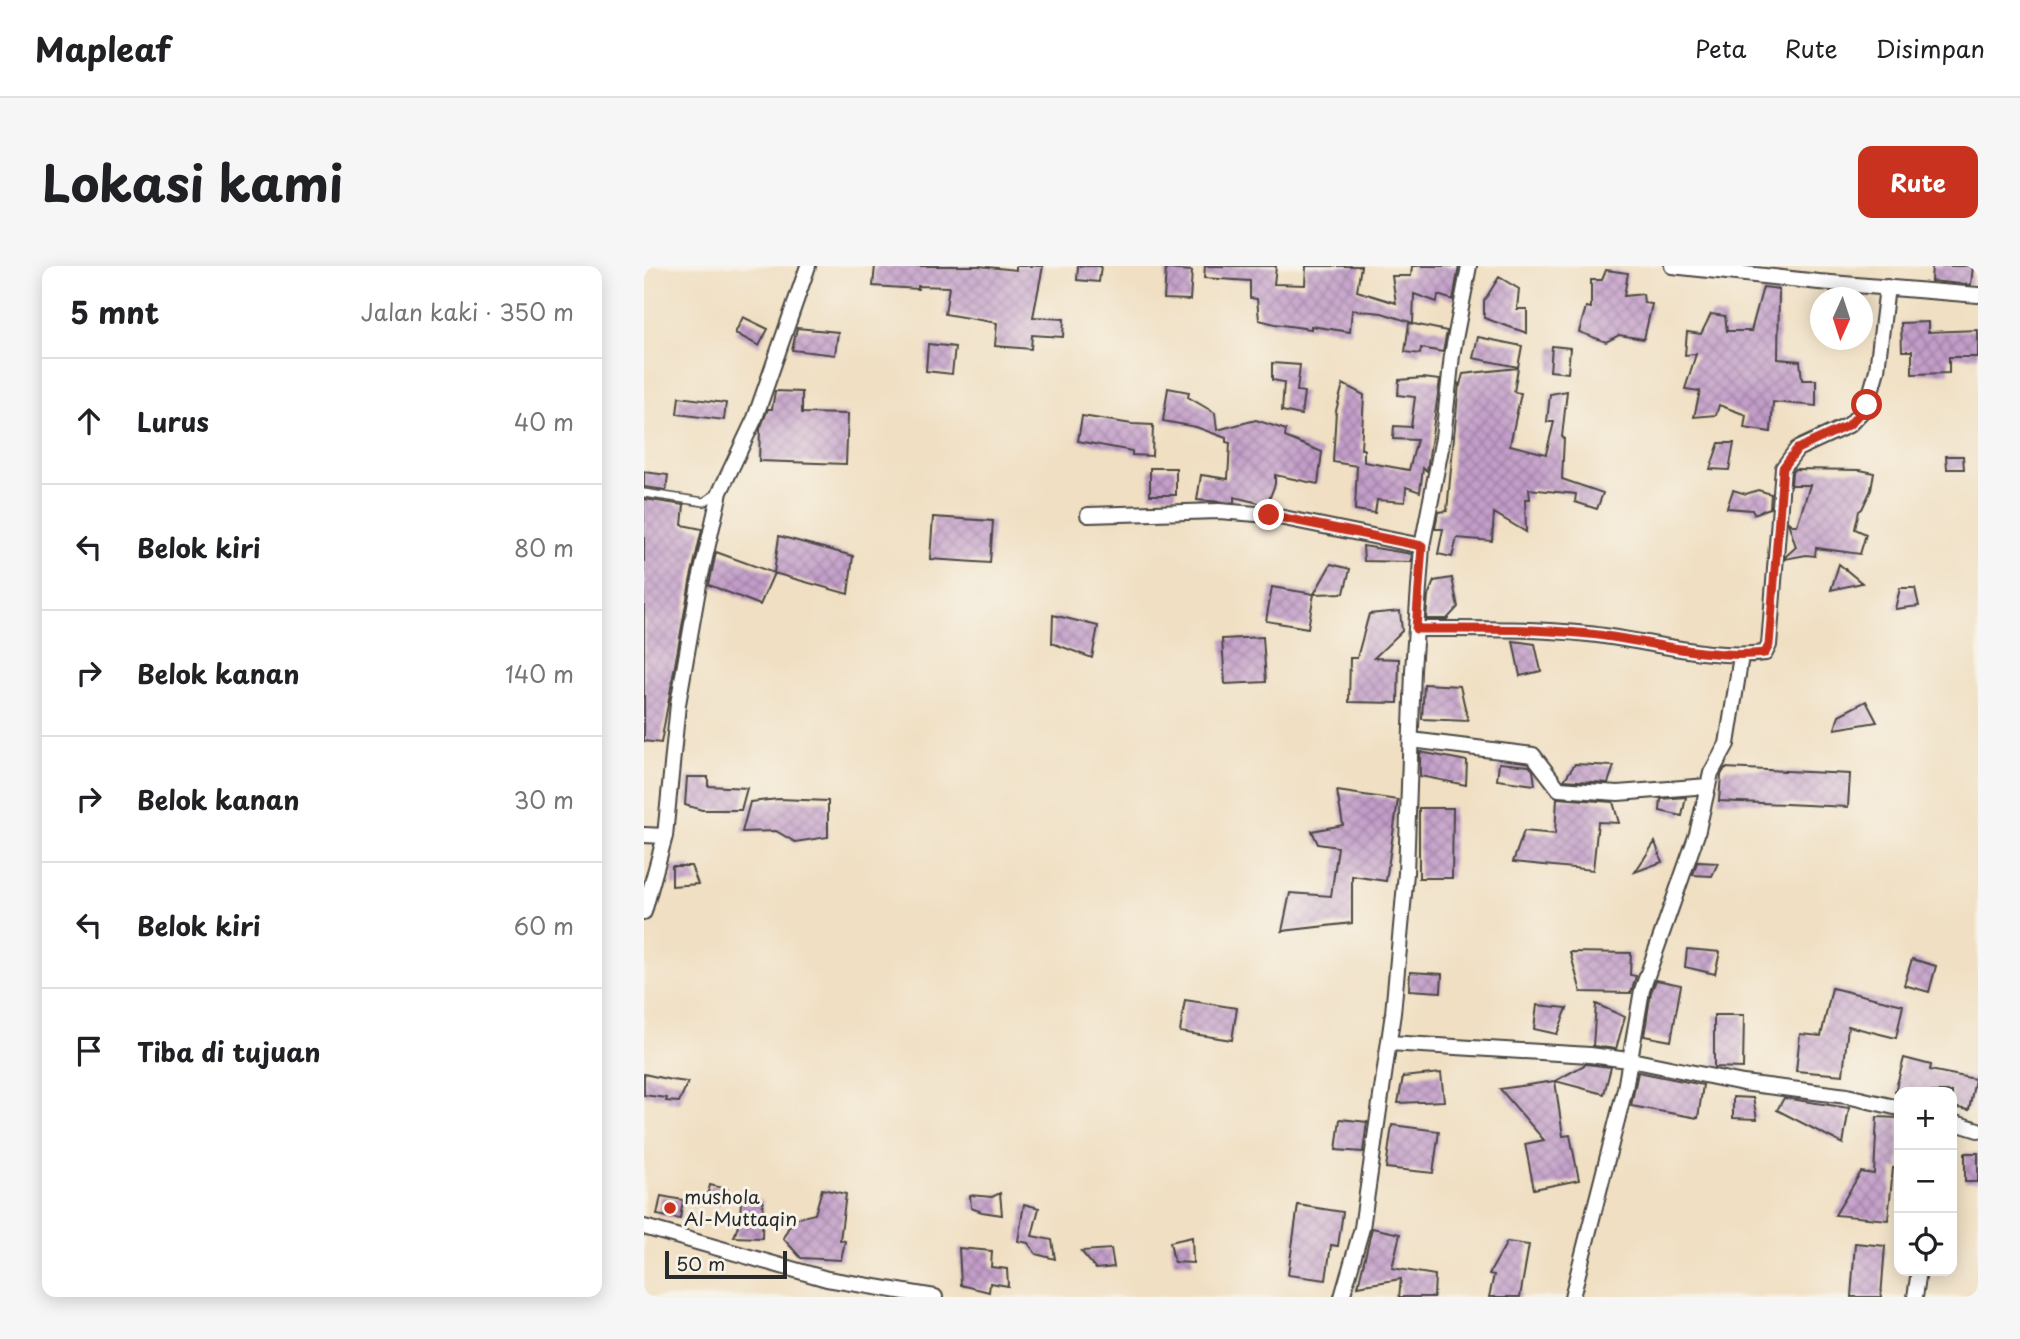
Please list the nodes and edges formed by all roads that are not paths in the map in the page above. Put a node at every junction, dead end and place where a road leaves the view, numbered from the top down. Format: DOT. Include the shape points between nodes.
graph roads {
  1 [pos="808,266"];
  2 [pos="1469,266"];
  3 [pos="1672,266"];
  4 [pos="1886,287"];
  5 [pos="1978,295"];
  6 [pos="720,492"];
  7 [pos="644,493"];
  8 [pos="1088,515"];
  9 [pos="1422,546"];
  10 [pos="1416,629"];
  11 [pos="1741,656"];
  12 [pos="1411,740"];
  13 [pos="1708,786"];
  14 [pos="644,835"];
  15 [pos="665,836"];
  16 [pos="644,912"];
  17 [pos="1389,1043"];
  18 [pos="1630,1060"];
  19 [pos="1894,1107"];
  20 [pos="1957,1124"];
  21 [pos="1978,1130"];
  22 [pos="644,1227"];
  23 [pos="1918,1276"];
  24 [pos="934,1297"];
  25 [pos="1342,1297"];
  26 [pos="1572,1297"];
  27 [pos="1915,1297"];
  1 -- 6 [label="street" via="755,418"];
  2 -- 9 [label="street"];
  3 -- 4 [label="street"];
  4 -- 5 [label="street"];
  4 -- 11 [label="street" via="1877,370 1867,405 1849,425 1797,449 1783,468 1769,645 1765,653"];
  6 -- 7 [label="lane" via="705,502"];
  6 -- 15 [label="street" via="678,704"];
  8 -- 9 [label="street" via="1219,511 1269,515"];
  9 -- 10 [label="street"];
  10 -- 11 [label="street" via="1589,634"];
  10 -- 12 [label="street"];
  11 -- 13 [label="street" via="1727,744"];
  12 -- 13 [label="street" via="1533,755 1559,789 1618,793"];
  12 -- 17 [label="street" via="1406,873"];
  13 -- 18 [label="street" via="1697,834 1642,990"];
  14 -- 15 [label="street"];
  15 -- 16 [label="street"];
  17 -- 18 [label="street"];
  17 -- 25 [label="street" via="1362,1228"];
  18 -- 19 [label="street"];
  18 -- 26 [label="street"];
  20 -- 21 [label="street"];
  22 -- 24 [label="street" via="827,1279"];
  23 -- 27 [label="street"];
}
